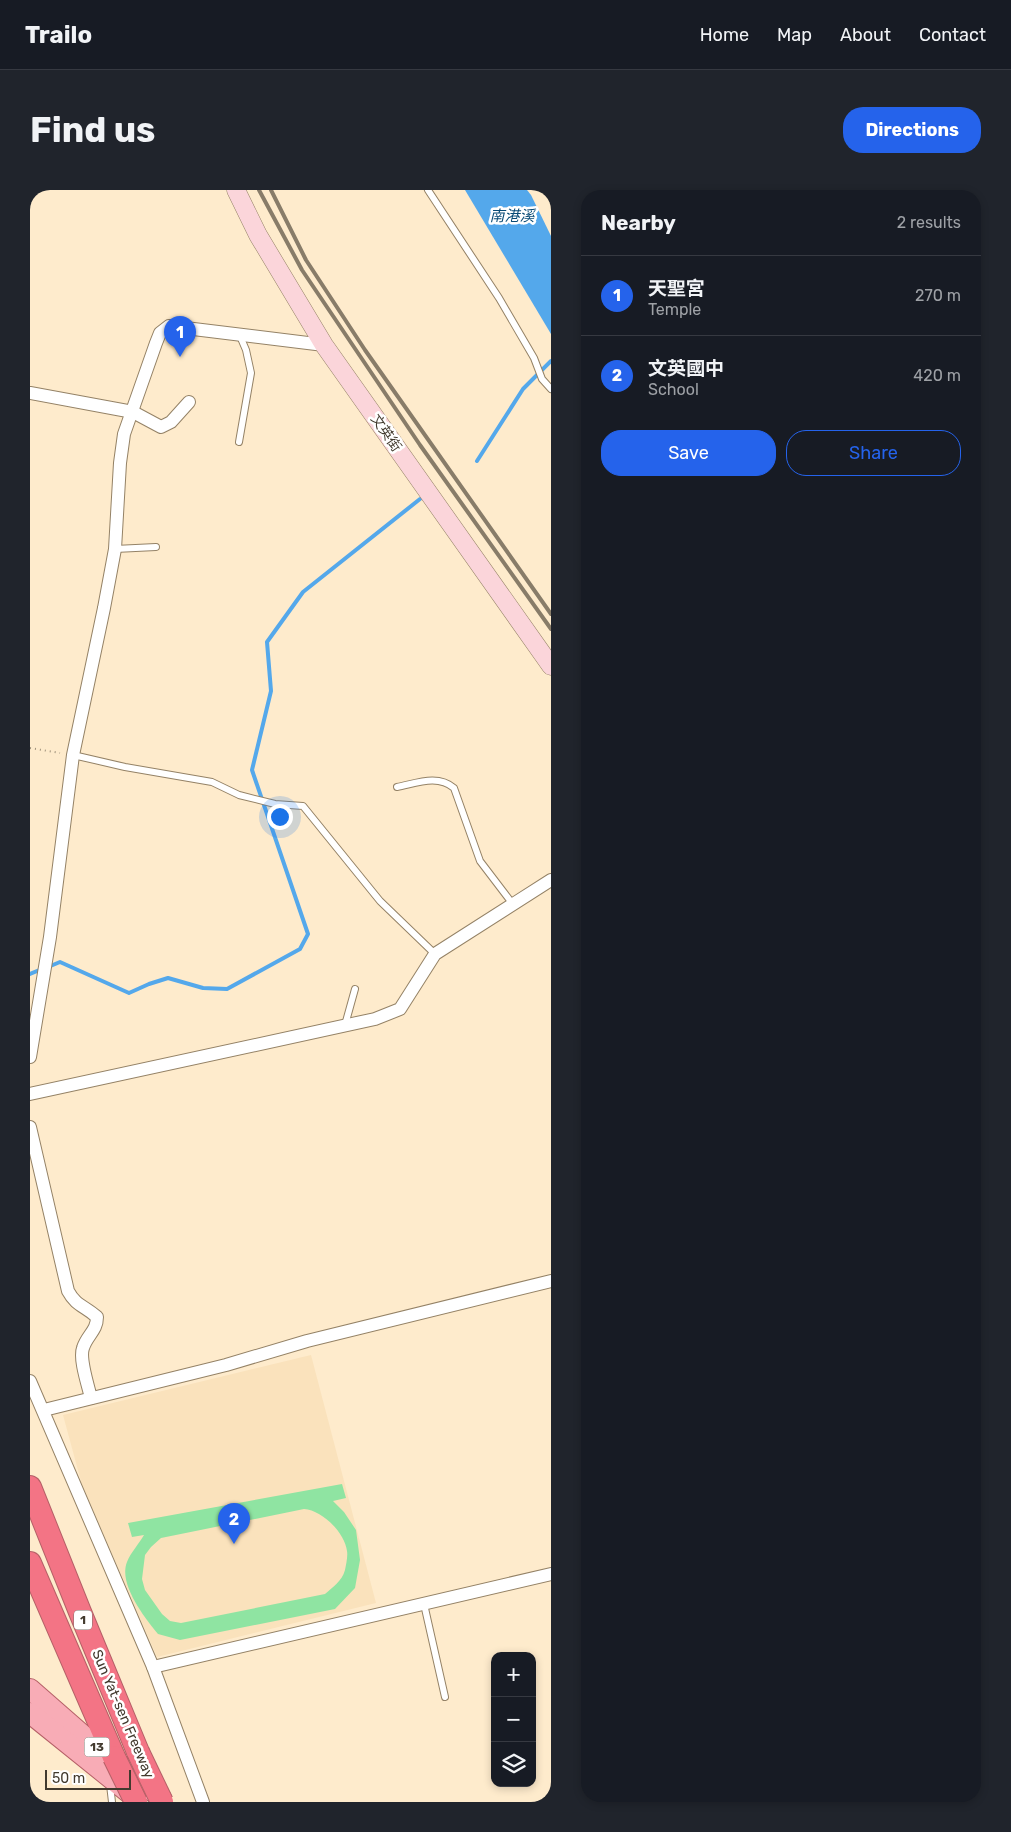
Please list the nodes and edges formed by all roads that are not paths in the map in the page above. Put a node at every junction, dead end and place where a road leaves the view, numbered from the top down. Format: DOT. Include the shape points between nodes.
graph roads {
  1 [pos="236,190"];
  2 [pos="428,190"];
  3 [pos="240,336"];
  4 [pos="324,345"];
  5 [pos="551,390"];
  6 [pos="30,393"];
  7 [pos="189,402"];
  8 [pos="133,412"];
  9 [pos="239,442"];
  10 [pos="156,547"];
  11 [pos="115,548"];
  12 [pos="551,666"];
  13 [pos="73,755"];
  14 [pos="397,787"];
  15 [pos="551,880"];
  16 [pos="512,903"];
  17 [pos="434,954"];
  18 [pos="355,990"];
  19 [pos="344,1026"];
  20 [pos="30,1056"];
  21 [pos="30,1094"];
  22 [pos="30,1127"];
  23 [pos="551,1281"];
  24 [pos="30,1381"];
  25 [pos="91,1398"];
  26 [pos="44,1410"];
  27 [pos="30,1486"];
  28 [pos="30,1563"];
  29 [pos="551,1574"];
  30 [pos="424,1604"];
  31 [pos="153,1667"];
  32 [pos="30,1689"];
  33 [pos="445,1697"];
  34 [pos="30,1713"];
  35 [pos="111,1766"];
  36 [pos="112,1802"];
  37 [pos="136,1802"];
  38 [pos="140,1802"];
  39 [pos="164,1802"];
  40 [pos="203,1802"];
  1 -- 4 [label="street, 文英街" via="258,235"];
  2 -- 5 [label="lane" via="499,298"];
  3 -- 4 [label="street"];
  3 -- 8 [label="street" via="169,326 160,332"];
  3 -- 9 [label="lane" via="251,373"];
  4 -- 12 [label="street, 文英街"];
  6 -- 8 [label="street"];
  7 -- 8 [label="street" via="171,422 161,427"];
  8 -- 11 [label="street" via="124,434 120,462"];
  10 -- 11 [label="lane"];
  11 -- 13 [label="street"];
  13 -- 17 [label="lane" via="212,782 239,795 303,806 380,901"];
  13 -- 20 [label="street"];
  14 -- 16 [label="lane" via="436,780 446,781 454,788 480,861"];
  15 -- 16 [label="street"];
  16 -- 17 [label="street"];
  17 -- 19 [label="street" via="400,1009"];
  18 -- 19 [label="lane"];
  19 -- 21 [label="street"];
  22 -- 25 [label="street" via="68,1291 73,1302 97,1316 97,1325 82,1348"];
  23 -- 25 [label="street" via="307,1340 226,1365"];
  24 -- 26 [label="street"];
  25 -- 26 [label="street"];
  26 -- 31 [label="street"];
  27 -- 39 [label="highway, Sun Yat-sen Freeway / 1, bridge" via="138,1752"];
  28 -- 35 [label="highway, Sun Yat-sen Freeway / 1"];
  29 -- 30 [label="street"];
  30 -- 31 [label="street"];
  30 -- 33 [label="lane"];
  31 -- 40 [label="street"];
  32 -- 39 [label="main road, 13"];
  34 -- 35 [label="main road"];
  35 -- 36 [label="lane"];
  35 -- 37 [label="highway, Sun Yat-sen Freeway / 1, bridge"];
  35 -- 38 [label="main road"];
}
